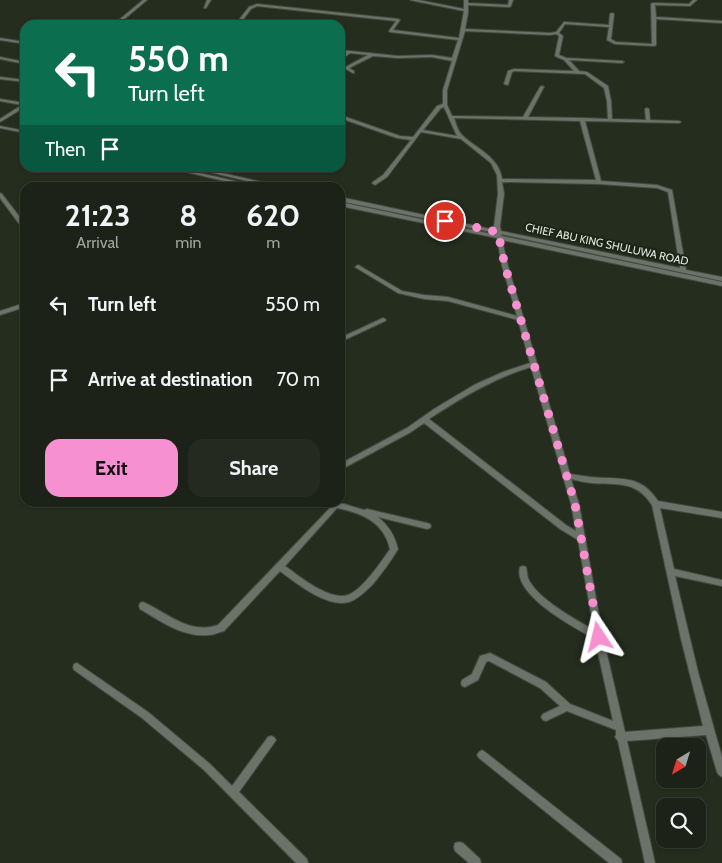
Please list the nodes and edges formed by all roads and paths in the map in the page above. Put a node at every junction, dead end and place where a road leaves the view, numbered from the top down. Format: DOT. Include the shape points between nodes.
graph roads {
  1 [pos="145,0"];
  2 [pos="209,0"];
  3 [pos="412,0"];
  4 [pos="511,0"];
  5 [pos="695,0"];
  6 [pos="466,5"];
  7 [pos="205,7"];
  8 [pos="612,14"];
  9 [pos="654,18"];
  10 [pos="121,20"];
  11 [pos="241,20"];
  12 [pos="722,22"];
  13 [pos="611,26"];
  14 [pos="463,30"];
  15 [pos="557,33"];
  16 [pos="0,39"];
  17 [pos="460,39"];
  18 [pos="20,42"];
  19 [pos="345,52"];
  20 [pos="349,52"];
  21 [pos="371,55"];
  22 [pos="345,56"];
  23 [pos="0,58"];
  24 [pos="565,59"];
  25 [pos="454,60"];
  26 [pos="20,62"];
  27 [pos="622,62"];
  28 [pos="353,72"];
  29 [pos="578,73"];
  30 [pos="0,78"];
  31 [pos="20,80"];
  32 [pos="506,84"];
  33 [pos="542,87"];
  34 [pos="0,100"];
  35 [pos="20,103"];
  36 [pos="445,105"];
  37 [pos="20,107"];
  38 [pos="647,109"];
  39 [pos="450,117"];
  40 [pos="345,118"];
  41 [pos="525,118"];
  42 [pos="582,119"];
  43 [pos="610,120"];
  44 [pos="0,121"];
  45 [pos="648,121"];
  46 [pos="679,122"];
  47 [pos="0,127"];
  48 [pos="456,129"];
  49 [pos="0,131"];
  50 [pos="20,131"];
  51 [pos="421,131"];
  52 [pos="437,133"];
  53 [pos="20,135"];
  54 [pos="399,137"];
  55 [pos="463,138"];
  56 [pos="414,139"];
  57 [pos="410,145"];
  58 [pos="205,172"];
  59 [pos="209,172"];
  60 [pos="500,180"];
  61 [pos="242,182"];
  62 [pos="257,182"];
  63 [pos="599,182"];
  64 [pos="375,183"];
  65 [pos="0,195"];
  66 [pos="345,200"];
  67 [pos="345,205"];
  68 [pos="20,221"];
  69 [pos="499,235"];
  70 [pos="358,267"];
  71 [pos="683,270"];
  72 [pos="722,279"];
  73 [pos="722,284"];
  74 [pos="20,307"];
  75 [pos="0,313"];
  76 [pos="521,319"];
  77 [pos="383,320"];
  78 [pos="345,338"];
  79 [pos="534,364"];
  80 [pos="424,419"];
  81 [pos="345,464"];
  82 [pos="567,476"];
  83 [pos="656,504"];
  84 [pos="331,507"];
  85 [pos="344,507"];
  86 [pos="361,512"];
  87 [pos="722,515"];
  88 [pos="427,526"];
  89 [pos="581,538"];
  90 [pos="279,566"];
  91 [pos="523,569"];
  92 [pos="670,572"];
  93 [pos="722,584"];
  94 [pos="143,606"];
  95 [pos="599,637"];
  96 [pos="77,667"];
  97 [pos="465,683"];
  98 [pos="567,707"];
  99 [pos="546,717"];
  100 [pos="618,726"];
  101 [pos="708,730"];
  102 [pos="620,737"];
  103 [pos="271,740"];
  104 [pos="482,755"];
  105 [pos="722,772"];
  106 [pos="233,793"];
  107 [pos="459,848"];
  108 [pos="303,863"];
  109 [pos="476,863"];
  110 [pos="617,863"];
  111 [pos="650,863"];
  1 -- 10 [label="street"];
  2 -- 7 [label="street"];
  3 -- 6 [label="street"];
  4 -- 6 [label="street" via="509,6"];
  5 -- 9 [label="street" via="690,5 653,4"];
  6 -- 14 [label="street"];
  8 -- 13 [label="street"];
  9 -- 12 [label="street"];
  9 -- 13 [label="street" via="654,45 611,42"];
  11 -- 17 [label="street" via="250,8 257,5 398,20 391,31"];
  13 -- 15 [label="street" via="564,23"];
  14 -- 15 [label="street"];
  14 -- 17 [label="street"];
  15 -- 24 [label="street" via="561,36 557,56"];
  16 -- 18 [label="street"];
  17 -- 25 [label="street"];
  19 -- 20 [label="street"];
  20 -- 21 [label="street"];
  20 -- 22 [label="street"];
  21 -- 25 [label="street" via="432,56"];
  21 -- 28 [label="street" via="346,69"];
  23 -- 26 [label="street"];
  24 -- 27 [label="street"];
  24 -- 29 [label="street"];
  25 -- 36 [label="street" via="445,90"];
  29 -- 32 [label="street" via="514,70 510,71"];
  29 -- 43 [label="street" via="586,73 606,87"];
  30 -- 31 [label="street"];
  33 -- 41 [label="street"];
  34 -- 35 [label="street"];
  36 -- 39 [label="street"];
  36 -- 51 [label="street" via="439,107"];
  37 -- 44 [label="street"];
  38 -- 45 [label="street"];
  39 -- 41 [label="street"];
  39 -- 48 [label="street"];
  40 -- 54 [label="street"];
  41 -- 42 [label="street"];
  42 -- 43 [label="street"];
  42 -- 63 [label="street"];
  43 -- 45 [label="street"];
  45 -- 46 [label="street"];
  47 -- 50 [label="street"];
  48 -- 52 [label="street"];
  48 -- 55 [label="street"];
  49 -- 53 [label="street"];
  51 -- 52 [label="street"];
  51 -- 56 [label="street"];
  52 -- 55 [label="street"];
  54 -- 56 [label="street"];
  54 -- 57 [label="street"];
  55 -- 60 [label="street" via="493,162"];
  56 -- 57 [label="street"];
  57 -- 64 [label="street" via="385,176"];
  58 -- 61 [label="street"];
  59 -- 62 [label="street"];
  60 -- 63 [label="street"];
  60 -- 69 [label="street"];
  63 -- 71 [label="street" via="670,191"];
  65 -- 68 [label="street"];
  66 -- 69 [label="street, CHIEF ABU KING SHULUWA ROAD"];
  67 -- 69 [label="street"];
  69 -- 71 [label="street, CHIEF ABU KING SHULUWA ROAD"];
  69 -- 73 [label="street"];
  69 -- 76 [label="street"];
  70 -- 76 [label="street" via="400,292 448,299"];
  71 -- 72 [label="street, CHIEF ABU KING SHULUWA ROAD"];
  74 -- 75 [label="street"];
  76 -- 79 [label="street"];
  77 -- 78 [label="street"];
  79 -- 80 [label="street" via="485,384"];
  79 -- 82 [label="street"];
  80 -- 81 [label="street"];
  80 -- 89 [label="street"];
  82 -- 83 [label="street" via="630,483 649,492"];
  82 -- 89 [label="street"];
  83 -- 87 [label="street"];
  83 -- 92 [label="street"];
  84 -- 90 [label="street"];
  85 -- 86 [label="street"];
  86 -- 88 [label="street"];
  86 -- 90 [label="street" via="384,527 391,535 394,549 355,595 344,599 323,594"];
  89 -- 95 [label="street"];
  90 -- 94 [label="street" via="224,626 216,630 185,628"];
  91 -- 95 [label="street" via="524,581 537,597"];
  92 -- 93 [label="street"];
  92 -- 101 [label="street"];
  95 -- 100 [label="street"];
  96 -- 106 [label="street" via="145,715"];
  97 -- 98 [label="street" via="475,677 483,659 490,658 543,685"];
  98 -- 99 [label="street"];
  98 -- 100 [label="street"];
  100 -- 102 [label="street"];
  101 -- 102 [label="street"];
  101 -- 105 [label="street"];
  102 -- 111 [label="street"];
  103 -- 106 [label="street"];
  104 -- 110 [label="street"];
  106 -- 108 [label="street"];
  107 -- 109 [label="street"];
}
